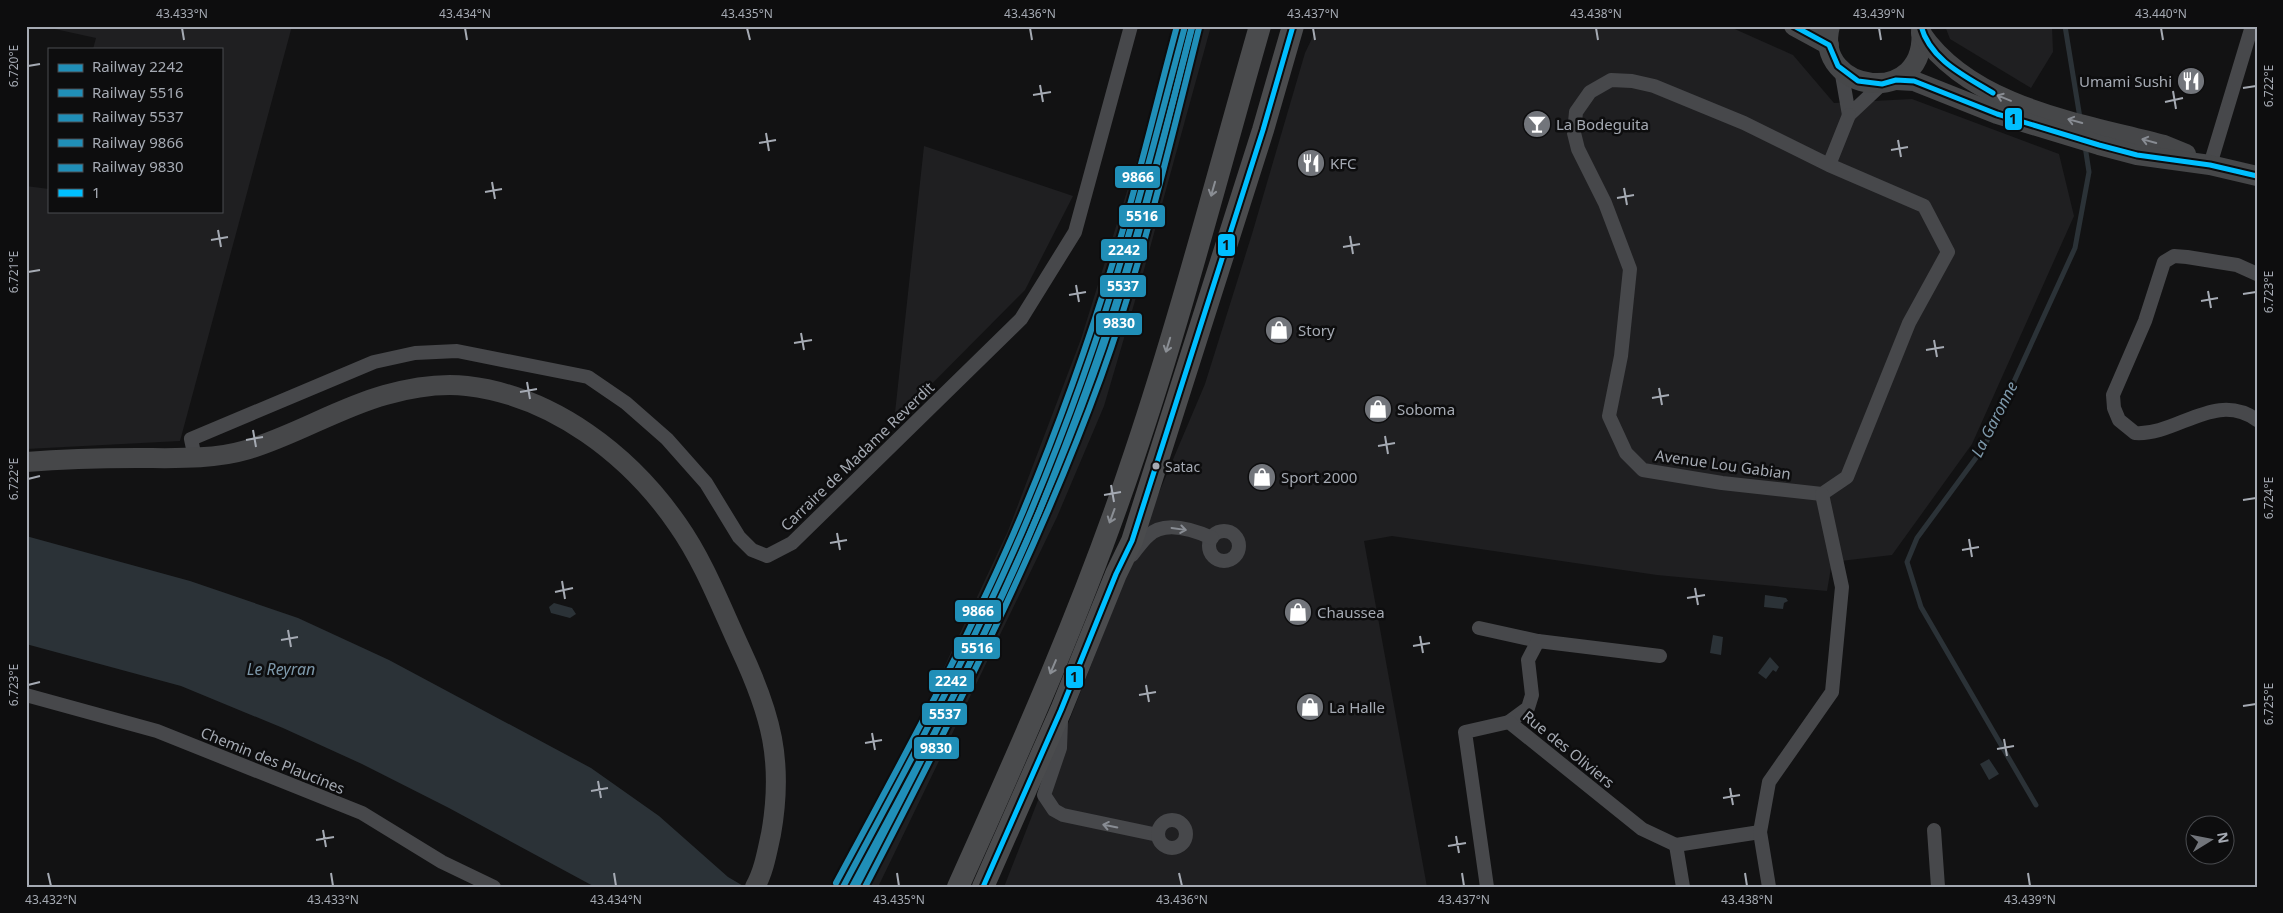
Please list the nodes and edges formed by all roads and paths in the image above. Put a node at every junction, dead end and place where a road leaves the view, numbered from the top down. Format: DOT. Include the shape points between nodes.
graph roads {
  1 [pos="1131,26"];
  2 [pos="1251,26"];
  3 [pos="1260,26"];
  4 [pos="1278,26"];
  5 [pos="1293,26"];
  6 [pos="1794,26"];
  7 [pos="2252,26"];
  8 [pos="1921,30"];
  9 [pos="1829,36"];
  10 [pos="1841,69"];
  11 [pos="1889,82"];
  12 [pos="1849,115"];
  13 [pos="2050,123"];
  14 [pos="1226,142"];
  15 [pos="2210,164"];
  16 [pos="1829,165"];
  17 [pos="2257,176"];
  18 [pos="2257,274"];
  19 [pos="2257,420"];
  20 [pos="195,458"];
  21 [pos="26,462"];
  22 [pos="1822,494"];
  23 [pos="1212,538"];
  24 [pos="1116,574"];
  25 [pos="1479,628"];
  26 [pos="1538,641"];
  27 [pos="1660,656"];
  28 [pos="26,695"];
  29 [pos="1061,710"];
  30 [pos="1509,722"];
  31 [pos="1934,830"];
  32 [pos="1760,832"];
  33 [pos="1158,834"];
  34 [pos="1676,846"];
  35 [pos="756,884"];
  36 [pos="494,887"];
  37 [pos="958,887"];
  38 [pos="983,887"];
  39 [pos="1487,887"];
  40 [pos="1683,887"];
  41 [pos="1769,887"];
  42 [pos="1938,887"];
  1 -- 20 [label="street, Carraire de Madame Reverdit" via="1075,232 1021,319 792,543 767,556 752,550 739,538 706,483 667,439 626,403 588,378 457,351 416,353 374,362 320,383 191,439"];
  2 -- 14 [label="main road" via="1233,94"];
  3 -- 14 [label="main road"];
  4 -- 24 [label="main road" via="1209,268 1124,538"];
  5 -- 24 [label="main road" via="1157,467 1132,541"];
  6 -- 9 [label="main road"];
  7 -- 15 [label="street"];
  8 -- 11 [label="main road" via="1917,60 1906,73"];
  13 -- 8 [label="main road, one-way" via="2031,109 1987,90 1946,63 1932,50"];
  9 -- 10 [label="main road" via="1832,57"];
  10 -- 11 [label="main road" via="1858,81"];
  10 -- 12 [label="street"];
  11 -- 12 [label="street"];
  11 -- 13 [label="main road" via="1914,81 1997,114"];
  12 -- 16 [label="street"];
  13 -- 15 [label="main road" via="2100,136 2164,145"];
  14 -- 37 [label="main road, one-way" via="1135,454 1092,574"];
  15 -- 17 [label="main road"];
  16 -- 22 [label="street, Avenue Lou Gabian" via="1924,206 1948,252 1909,323 1847,477"];
  16 -- 22 [label="street, Avenue Lou Gabian" via="1744,123 1654,86 1632,81 1611,80 1590,92 1576,112 1574,133 1578,150 1605,204 1630,269 1621,356 1609,416 1626,453 1643,470"];
  18 -- 19 [label="street" via="2236,265 2187,257 2174,256 2164,262 2146,321 2113,395 2119,420 2135,432 2151,431 2214,411 2241,411"];
  20 -- 21 [label="main road" via="82,458"];
  20 -- 35 [label="main road" via="246,450 384,395 432,387 465,386 499,392 537,404 590,434 639,478 678,525 710,581 755,679 772,728 777,764 776,804 767,852"];
  22 -- 32 [label="street" via="1842,587 1832,692 1769,782"];
  24 -- 23 [label="street, one-way" via="1154,531 1177,527"];
  24 -- 29 [label="main road"];
  25 -- 26 [label="street"];
  26 -- 27 [label="street"];
  26 -- 30 [label="street" via="1528,660 1532,695 1528,708"];
  28 -- 36 [label="street, Chemin des Plaucines" via="157,731 362,813 442,862"];
  33 -- 29 [label="street, one-way" via="1086,821 1054,810 1044,796 1060,748"];
  29 -- 38 [label="main road"];
  30 -- 34 [label="street, Rue des Oliviers" via="1642,829"];
  30 -- 39 [label="street, Rue des Oliviers" via="1465,732"];
  31 -- 42 [label="street"];
  32 -- 34 [label="street"];
  32 -- 41 [label="street"];
  34 -- 40 [label="street"];
}
